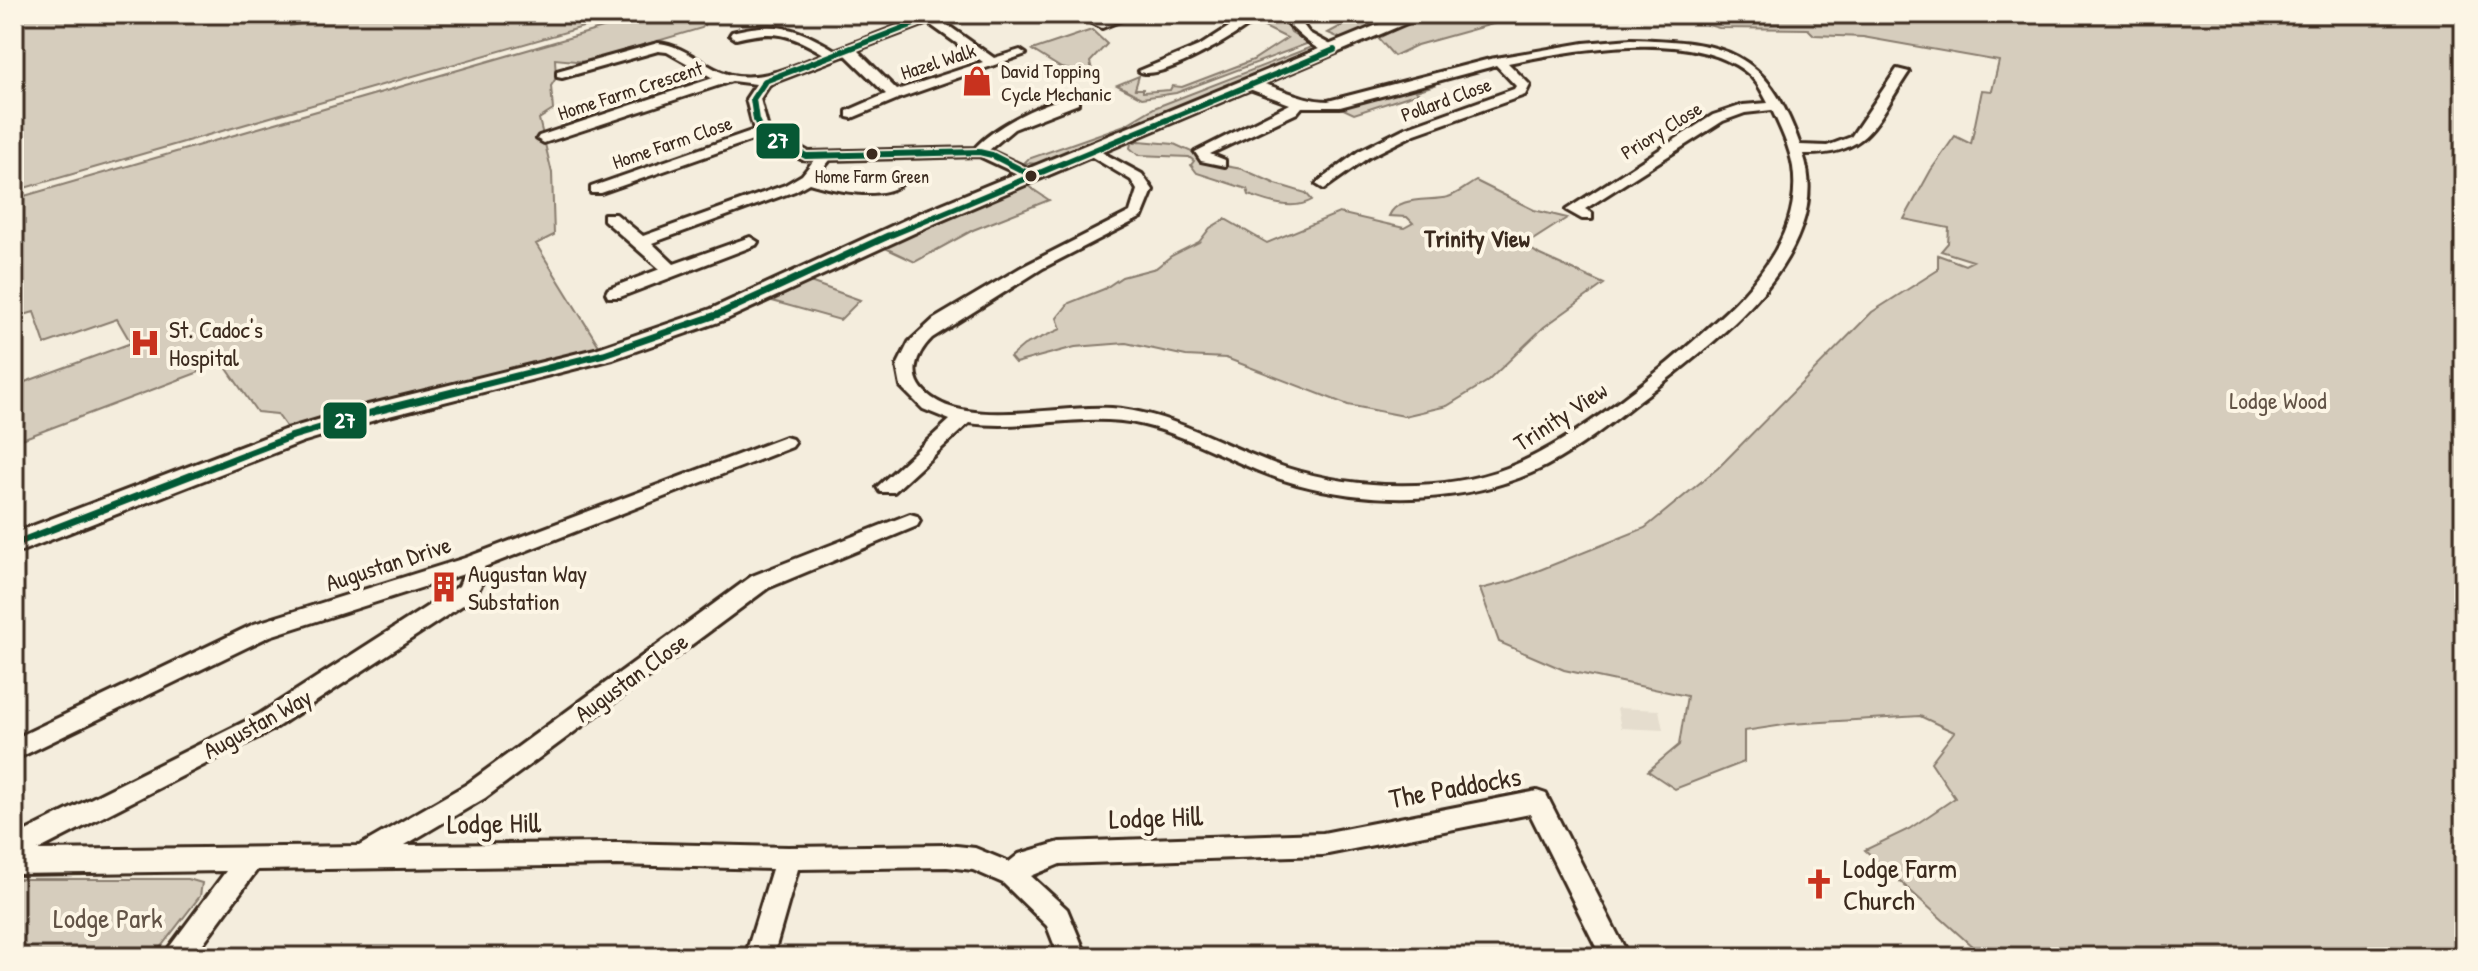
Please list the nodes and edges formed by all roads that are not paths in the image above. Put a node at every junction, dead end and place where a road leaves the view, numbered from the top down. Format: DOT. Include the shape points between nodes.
graph roads {
  1 [pos="774,14"];
  2 [pos="903,14"];
  3 [pos="1079,14"];
  4 [pos="1131,14"];
  5 [pos="1257,14"];
  6 [pos="1419,14"];
  7 [pos="1289,15"];
  8 [pos="929,18"];
  9 [pos="769,27"];
  10 [pos="736,35"];
  11 [pos="1334,50"];
  12 [pos="839,51"];
  13 [pos="1020,54"];
  14 [pos="1500,62"];
  15 [pos="993,63"];
  16 [pos="1146,71"];
  17 [pos="1902,72"];
  18 [pos="562,74"];
  19 [pos="727,78"];
  20 [pos="765,81"];
  21 [pos="1249,84"];
  22 [pos="895,95"];
  23 [pos="1073,101"];
  24 [pos="1299,103"];
  25 [pos="1776,106"];
  26 [pos="852,114"];
  27 [pos="762,132"];
  28 [pos="544,139"];
  29 [pos="1797,149"];
  30 [pos="1092,151"];
  31 [pos="979,152"];
  32 [pos="825,157"];
  33 [pos="1220,163"];
  34 [pos="1351,164"];
  35 [pos="1373,173"];
  36 [pos="1031,175"];
  37 [pos="807,178"];
  38 [pos="894,184"];
  39 [pos="1324,184"];
  40 [pos="596,190"];
  41 [pos="1576,215"];
  42 [pos="610,217"];
  43 [pos="641,242"];
  44 [pos="750,242"];
  45 [pos="671,270"];
  46 [pos="614,293"];
  47 [pos="964,418"];
  48 [pos="785,443"];
  49 [pos="887,487"];
  50 [pos="910,521"];
  51 [pos="14,544"];
  52 [pos="473,563"];
  53 [pos="14,750"];
  54 [pos="1261,845"];
  55 [pos="364,857"];
  56 [pos="788,858"];
  57 [pos="250,859"];
  58 [pos="14,860"];
  59 [pos="1012,875"];
  60 [pos="176,957"];
  61 [pos="759,957"];
  62 [pos="1073,957"];
  63 [pos="1615,957"];
  1 -- 9 [label="street"];
  2 -- 8 [label="street, Hazel Walk"];
  3 -- 4 [label="street" via="1102,24"];
  5 -- 16 [label="street" via="1206,48"];
  6 -- 11 [label="street"];
  7 -- 11 [label="street" via="1305,36"];
  8 -- 12 [label="street"];
  8 -- 15 [label="street, Hazel Walk"];
  9 -- 10 [label="street"];
  9 -- 12 [label="street, Hazel Walk" via="792,30"];
  11 -- 21 [label="street"];
  12 -- 20 [label="street"];
  12 -- 22 [label="street, Hazel Walk" via="864,59"];
  13 -- 15 [label="street, Hazel Walk"];
  14 -- 24 [label="street, Trinity View" via="1342,102"];
  14 -- 25 [label="street, Trinity View" via="1634,43 1688,45 1744,64 1758,75"];
  14 -- 34 [label="street, Pollard Close" via="1523,85 1520,92 1410,131"];
  15 -- 22 [label="street, Hazel Walk"];
  17 -- 29 [label="street" via="1856,140 1828,150"];
  18 -- 19 [label="street, Home Farm Crescent" via="658,47 670,48"];
  19 -- 20 [label="street, Home Farm Crescent"];
  19 -- 28 [label="street, Home Farm Crescent"];
  20 -- 27 [label="street" via="753,99"];
  21 -- 24 [label="street, Trinity View"];
  21 -- 30 [label="street"];
  22 -- 26 [label="street, Hazel Walk"];
  23 -- 31 [label="street" via="1018,122 988,139"];
  24 -- 33 [label="street" via="1252,134 1202,152"];
  25 -- 29 [label="street, Trinity View"];
  25 -- 41 [label="street, Priory Close" via="1718,118"];
  27 -- 32 [label="street" via="806,156"];
  27 -- 40 [label="street, Home Farm Close"];
  29 -- 47 [label="street, Trinity View" via="1803,186 1795,225 1776,266 1755,294 1723,326 1580,436 1523,470 1474,484 1424,490 1351,488 1291,476 1141,417 1058,412"];
  30 -- 36 [label="street"];
  30 -- 47 [label="street, Trinity View" via="1137,177 1145,190 1137,214 947,319 909,354 909,387 943,413"];
  31 -- 32 [label="street"];
  31 -- 36 [label="street"];
  32 -- 37 [label="street"];
  34 -- 35 [label="street"];
  34 -- 39 [label="street, Pollard Close"];
  36 -- 51 [label="street" via="684,328 293,436"];
  37 -- 38 [label="street" via="847,189"];
  37 -- 43 [label="street"];
  42 -- 43 [label="street"];
  43 -- 45 [label="street"];
  44 -- 45 [label="street"];
  45 -- 46 [label="street"];
  47 -- 49 [label="street"];
  48 -- 52 [label="street, Augustan Drive"];
  50 -- 55 [label="street, Augustan Close" via="760,582 476,791"];
  52 -- 53 [label="street, Augustan Drive" via="262,630"];
  52 -- 58 [label="street, Augustan Way" via="475,575 467,591 429,617 266,722 29,842"];
  54 -- 59 [label="street, Lodge Hill" via="1060,853 1028,862"];
  54 -- 63 [label="street, The Paddocks" via="1323,844 1537,802"];
  55 -- 56 [label="street, Lodge Hill"];
  55 -- 57 [label="street, Lodge Hill"];
  56 -- 59 [label="street, Lodge Hill" via="947,856 975,859"];
  56 -- 61 [label="street"];
  57 -- 58 [label="street, Lodge Hill"];
  57 -- 60 [label="street"];
  59 -- 62 [label="street" via="1057,918"];
}
